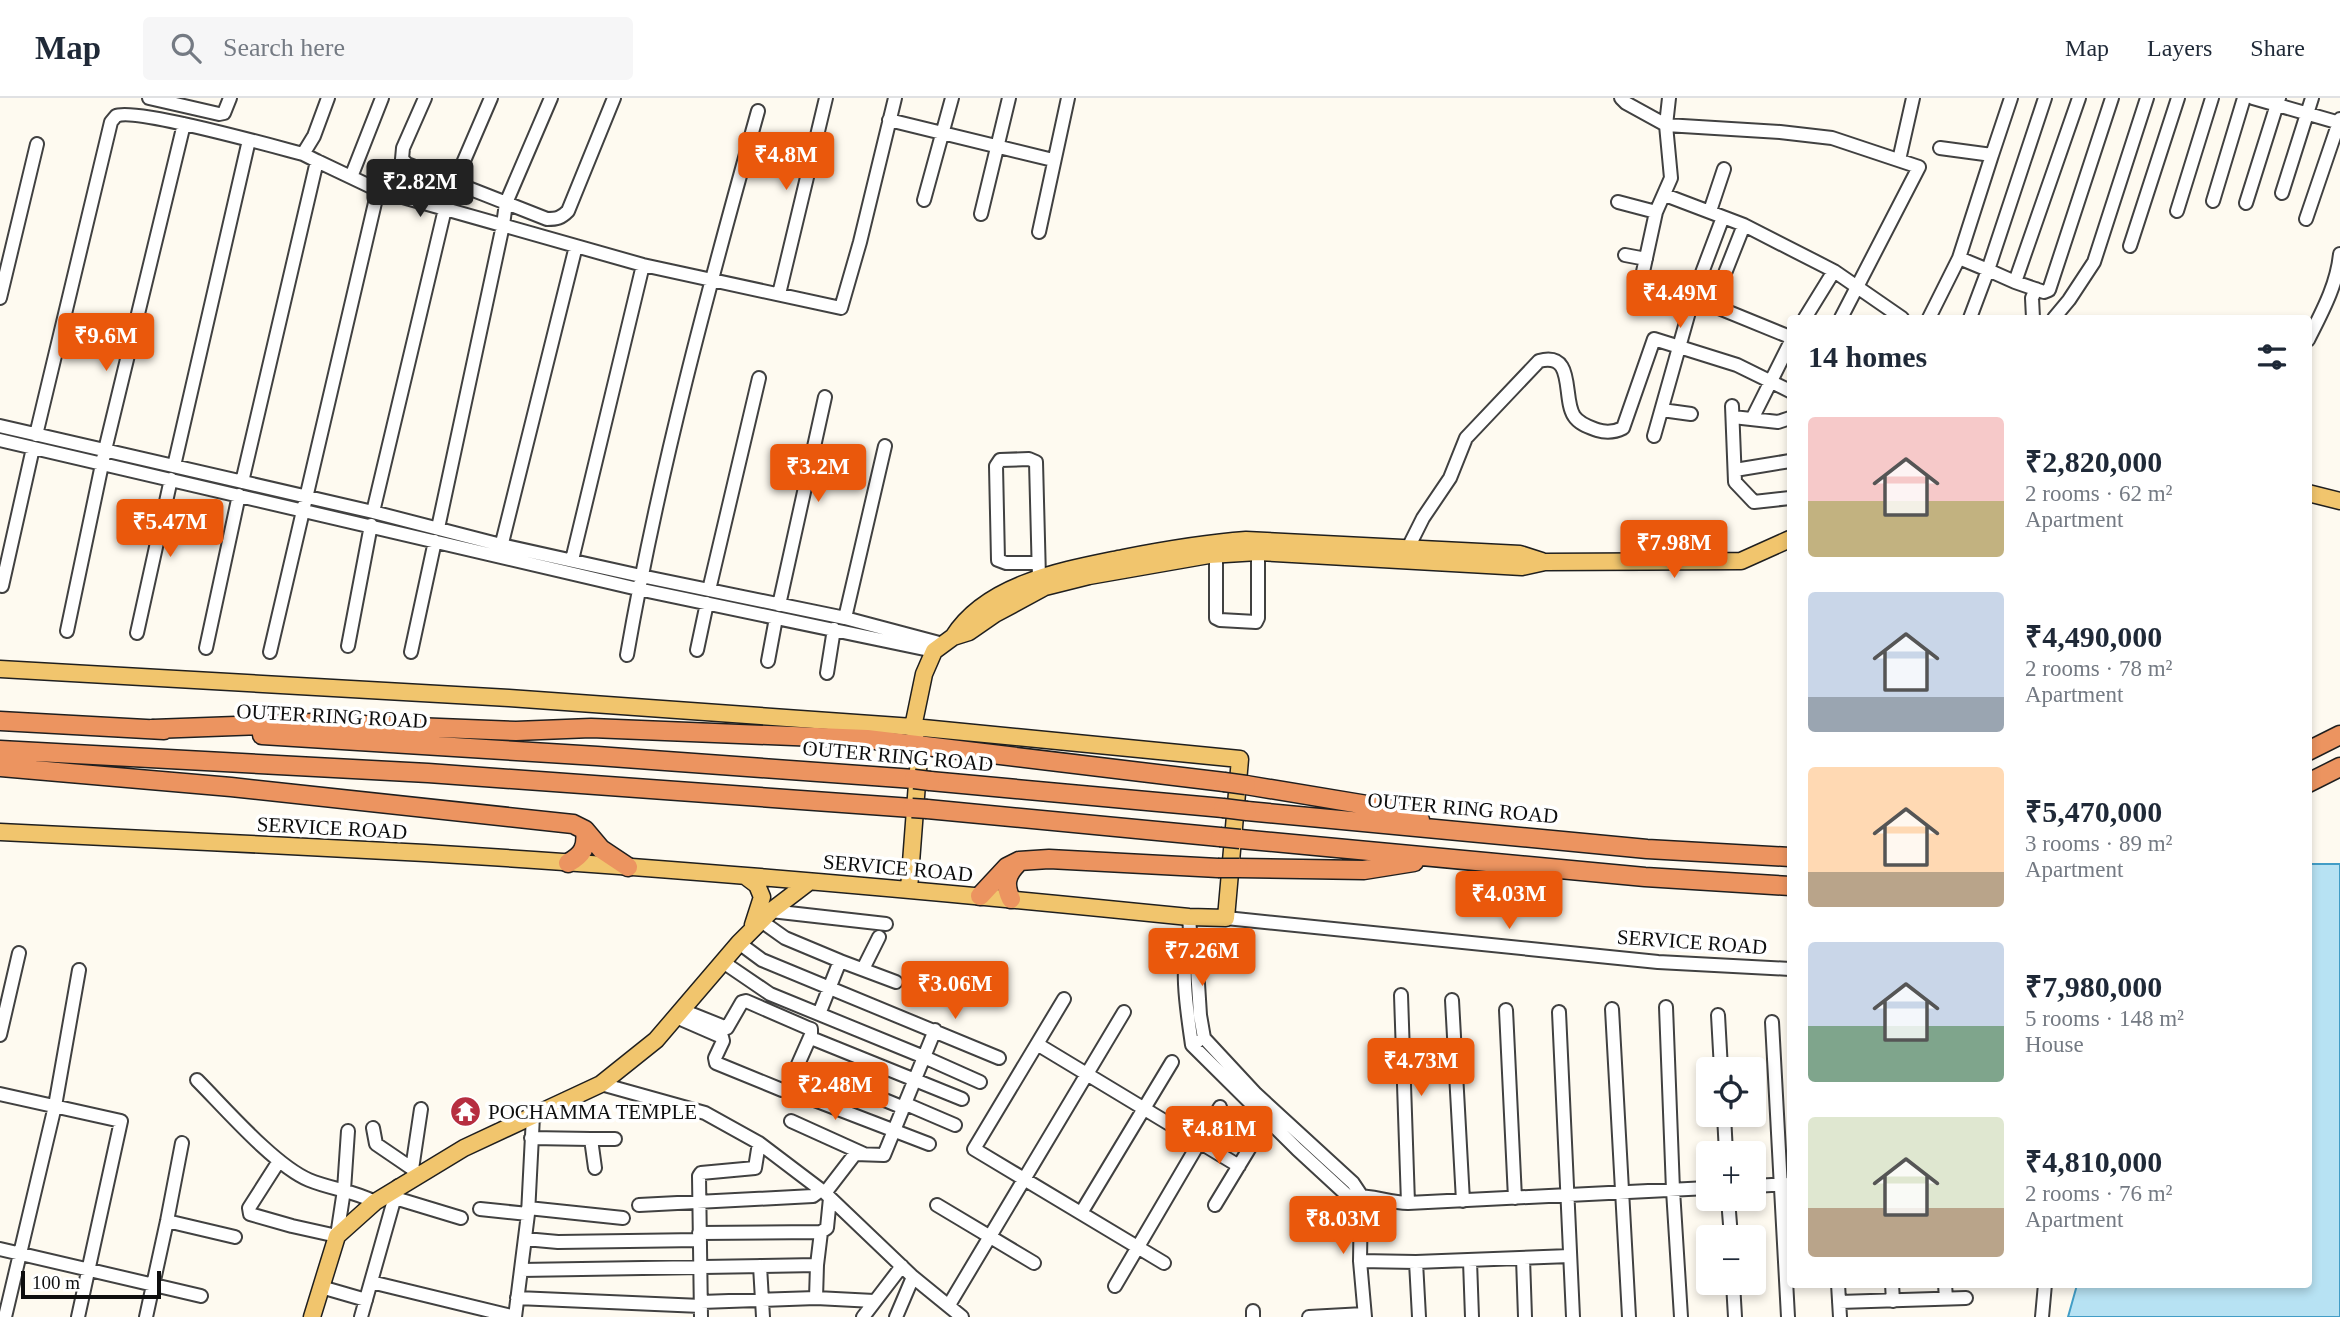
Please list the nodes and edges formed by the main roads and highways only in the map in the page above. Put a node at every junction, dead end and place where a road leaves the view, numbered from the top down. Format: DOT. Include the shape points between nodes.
graph roads {
  1 [pos="2312,494"];
  2 [pos="2340,500"];
  3 [pos="1787,540"];
  4 [pos="1545,562"];
  5 [pos="943,644"];
  6 [pos="0,669"];
  7 [pos="0,721"];
  8 [pos="153,729"];
  9 [pos="915,735"];
  10 [pos="2340,735"];
  11 [pos="2312,749"];
  12 [pos="0,750"];
  13 [pos="0,767"];
  14 [pos="2340,767"];
  15 [pos="2312,781"];
  16 [pos="1446,829"];
  17 [pos="585,830"];
  18 [pos="0,832"];
  19 [pos="1787,857"];
  20 [pos="1445,858"];
  21 [pos="1019,861"];
  22 [pos="568,863"];
  23 [pos="628,867"];
  24 [pos="744,876"];
  25 [pos="809,881"];
  26 [pos="1787,886"];
  27 [pos="909,889"];
  28 [pos="980,896"];
  29 [pos="1011,899"];
  30 [pos="744,938"];
  31 [pos="312,1317"];
  1 -- 2 [label="main road"];
  3 -- 4 [label="main road" via="1741,561"];
  4 -- 5 [label="main road" via="1522,567 1258,552 1216,554 1045,587"];
  4 -- 5 [label="main road" via="1520,555 1246,540 1168,549 1036,574 962,622"];
  5 -- 9 [label="main road" via="924,674"];
  6 -- 9 [label="main road" via="495,697"];
  7 -- 8 [label="highway, OUTER RING ROAD"];
  8 -- 9 [label="highway" via="313,723 867,739"];
  8 -- 16 [label="highway, OUTER RING ROAD, bridge" via="922,780"];
  9 -- 16 [label="highway, bridge" via="1385,808"];
  9 -- 27 [label="main road" via="918,771"];
  9 -- 29 [label="main road, SERVICE ROAD" via="1240,760 1226,918"];
  10 -- 11 [label="highway"];
  12 -- 20 [label="highway, bridge" via="428,773 920,808"];
  13 -- 17 [label="highway" via="245,788 573,824"];
  14 -- 15 [label="highway"];
  16 -- 19 [label="highway, OUTER RING ROAD"];
  17 -- 22 [label="highway" via="584,849"];
  17 -- 23 [label="highway" via="601,849"];
  18 -- 22 [label="main road, SERVICE ROAD"];
  20 -- 21 [label="highway, bridge" via="1364,870"];
  20 -- 26 [label="highway"];
  21 -- 28 [label="highway" via="1007,867"];
  21 -- 29 [label="highway" via="1007,880"];
  22 -- 23 [label="main road, SERVICE ROAD"];
  23 -- 24 [label="main road, SERVICE ROAD"];
  24 -- 25 [label="main road, SERVICE ROAD"];
  24 -- 30 [label="main road" via="757,885 762,897"];
  25 -- 27 [label="main road, SERVICE ROAD"];
  25 -- 30 [label="main road"];
  27 -- 28 [label="main road, SERVICE ROAD"];
  28 -- 29 [label="main road, SERVICE ROAD"];
  30 -- 31 [label="main road" via="656,1040 601,1084 416,1171 396,1192 375,1202 337,1236"];
}
